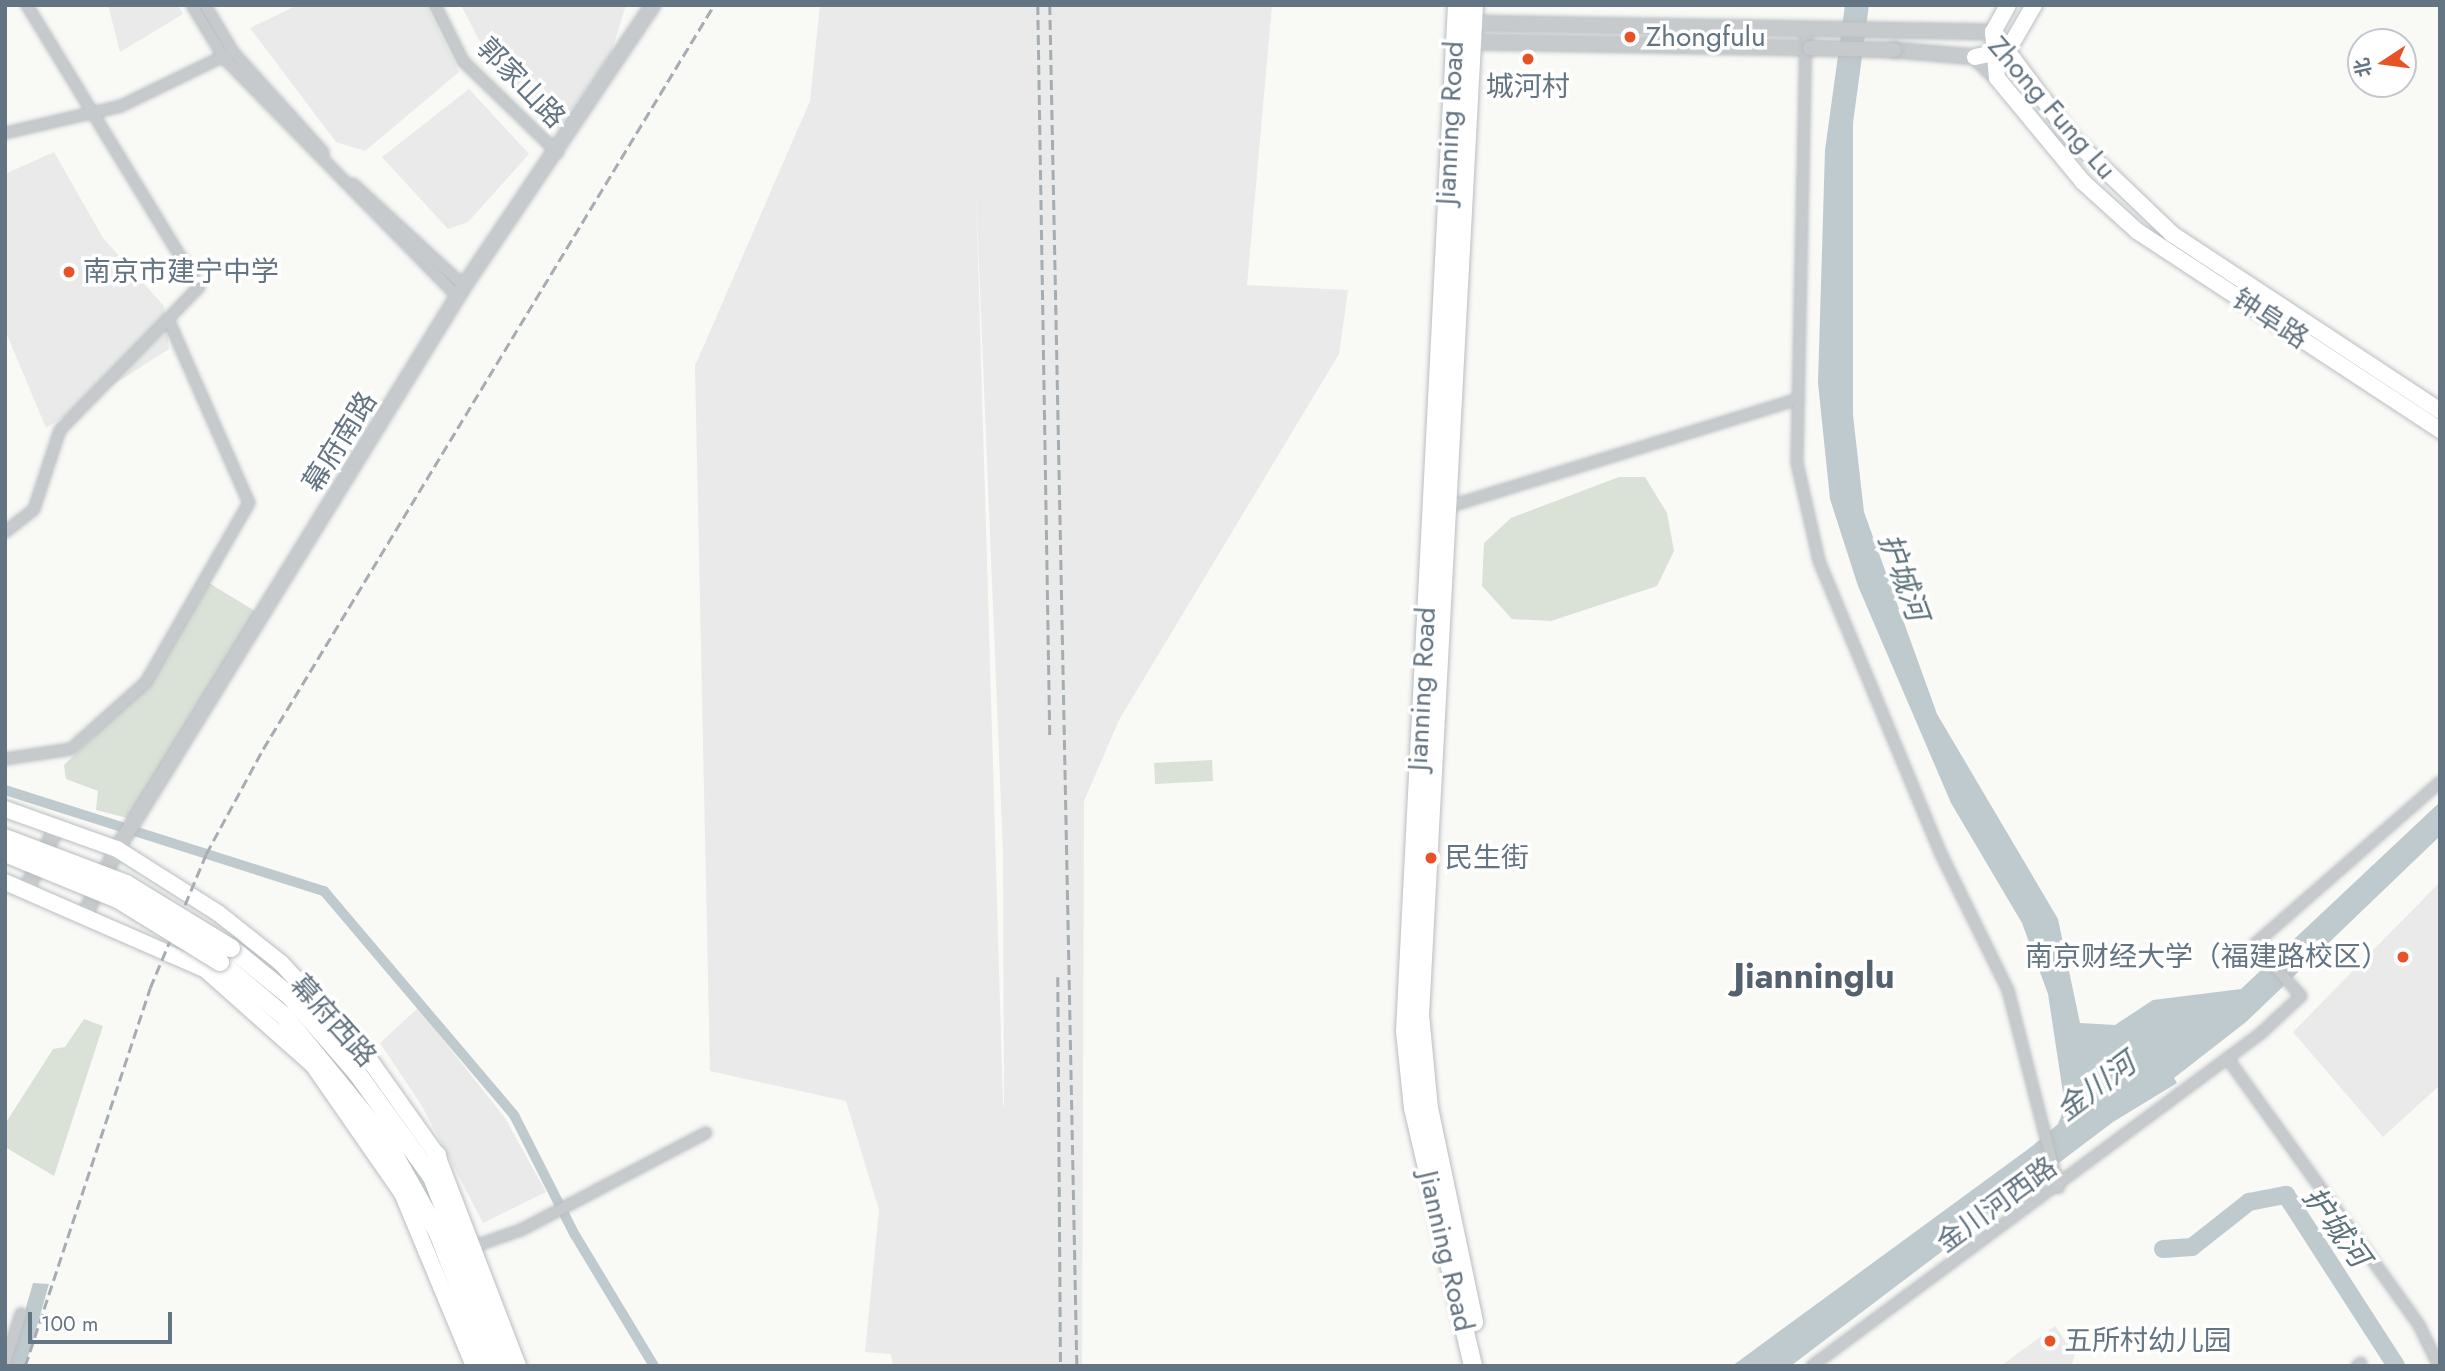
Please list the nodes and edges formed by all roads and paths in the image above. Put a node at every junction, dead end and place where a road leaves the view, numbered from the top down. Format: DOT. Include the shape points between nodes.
graph roads {
  1 [pos="27,5"];
  2 [pos="192,5"];
  3 [pos="205,5"];
  4 [pos="435,5"];
  5 [pos="653,5"];
  6 [pos="1457,5"];
  7 [pos="2008,5"];
  8 [pos="2034,5"];
  9 [pos="1473,13"];
  10 [pos="1806,27"];
  11 [pos="1455,30"];
  12 [pos="1993,32"];
  13 [pos="1471,42"];
  14 [pos="1810,48"];
  15 [pos="233,52"];
  16 [pos="2001,52"];
  17 [pos="1975,57"];
  18 [pos="1997,78"];
  19 [pos="97,111"];
  20 [pos="5,133"];
  21 [pos="558,153"];
  22 [pos="461,292"];
  23 [pos="168,319"];
  24 [pos="1799,398"];
  25 [pos="2440,411"];
  26 [pos="2440,430"];
  27 [pos="1450,506"];
  28 [pos="1432,513"];
  29 [pos="5,532"];
  30 [pos="5,759"];
  31 [pos="2440,782"];
  32 [pos="5,809"];
  33 [pos="57,827"];
  34 [pos="5,838"];
  35 [pos="118,848"];
  36 [pos="5,853"];
  37 [pos="5,882"];
  38 [pos="26,890"];
  39 [pos="85,914"];
  40 [pos="225,955"];
  41 [pos="2228,1059"];
  42 [pos="706,1133"];
  43 [pos="379,1155"];
  44 [pos="437,1155"];
  45 [pos="2059,1188"];
  46 [pos="418,1191"];
  47 [pos="445,1206"];
  48 [pos="475,1246"];
  49 [pos="21,1314"];
  50 [pos="477,1333"];
  51 [pos="1476,1358"];
  52 [pos="5,1362"];
  53 [pos="474,1366"];
  54 [pos="480,1366"];
  55 [pos="490,1366"];
  56 [pos="505,1366"];
  57 [pos="518,1366"];
  58 [pos="1812,1366"];
  59 [pos="2439,1366"];
  1 -- 19 [label="street"];
  2 -- 22 [label="street" via="225,59"];
  3 -- 15 [label="street"];
  4 -- 21 [label="street, 郭家山路" via="463,61"];
  5 -- 21 [label="street, 幕府南路"];
  6 -- 11 [label="main road, Jianning Road"];
  7 -- 12 [label="main road"];
  8 -- 16 [label="main road"];
  9 -- 10 [label="street, Zhong Fung Lu"];
  9 -- 11 [label="street"];
  9 -- 13 [label="main road, Jianning Road"];
  10 -- 12 [label="street, Zhong Fung Lu"];
  10 -- 14 [label="street"];
  11 -- 13 [label="street"];
  11 -- 28 [label="main road, Jianning Road"];
  12 -- 16 [label="main road, Zhong Fung Lu"];
  13 -- 14 [label="street, Zhong Fung Lu"];
  13 -- 27 [label="main road, Jianning Road"];
  14 -- 17 [label="street, Zhong Fung Lu, bridge"];
  14 -- 24 [label="street"];
  15 -- 19 [label="street" via="121,106"];
  15 -- 22 [label="street" via="348,180"];
  16 -- 17 [label="main road"];
  16 -- 18 [label="main road"];
  16 -- 25 [label="main road, 钟阜路" via="2073,139 2172,234"];
  17 -- 18 [label="street, Zhong Fung Lu"];
  18 -- 26 [label="main road, 钟阜路" via="2083,182 2137,231"];
  19 -- 20 [label="street"];
  19 -- 23 [label="street" via="199,287"];
  21 -- 22 [label="street, 幕府南路"];
  22 -- 35 [label="street, 幕府南路" via="145,811"];
  23 -- 29 [label="street" via="60,430 34,509"];
  23 -- 30 [label="street" via="249,503 146,682 71,749"];
  24 -- 27 [label="street"];
  24 -- 45 [label="street" via="1797,463 1819,561 1941,854 2008,990"];
  27 -- 28 [label="street"];
  27 -- 51 [label="main road, Jianning Road" via="1420,1015 1429,1108"];
  28 -- 51 [label="main road, Jianning Road" via="1405,1031 1413,1108"];
  31 -- 41 [label="street, 金川河西路" via="2255,945 2301,996"];
  32 -- 33 [label="main road, 幕府西路"];
  33 -- 35 [label="main road, 幕府西路"];
  33 -- 38 [label="street"];
  34 -- 40 [label="main road, 幕府西路, bridge" via="126,884"];
  35 -- 39 [label="street, 幕府南路"];
  35 -- 44 [label="main road, 幕府西路" via="218,913 281,963 366,1055"];
  36 -- 40 [label="main road, 幕府西路, bridge" via="118,899"];
  37 -- 38 [label="main road, 幕府西路"];
  38 -- 39 [label="main road, 幕府西路"];
  39 -- 43 [label="main road, 幕府西路" via="206,970 262,1015 313,1065"];
  40 -- 46 [label="main road, 幕府西路" via="352,1091"];
  40 -- 47 [label="main road, 幕府西路" via="291,997 357,1073 432,1177"];
  41 -- 45 [label="street, 金川河西路"];
  41 -- 59 [label="street" via="2418,1325"];
  42 -- 48 [label="street" via="544,1219"];
  43 -- 46 [label="main road"];
  43 -- 53 [label="main road, 幕府西路" via="402,1193"];
  44 -- 47 [label="main road"];
  44 -- 48 [label="main road, 幕府西路"];
  45 -- 58 [label="street, 金川河西路"];
  46 -- 50 [label="main road, 幕府西路"];
  47 -- 56 [label="main road, 幕府西路"];
  48 -- 57 [label="main road, 幕府西路"];
  49 -- 52 [label="street"];
  50 -- 54 [label="main road"];
  50 -- 55 [label="main road, 幕府西路"];
}
